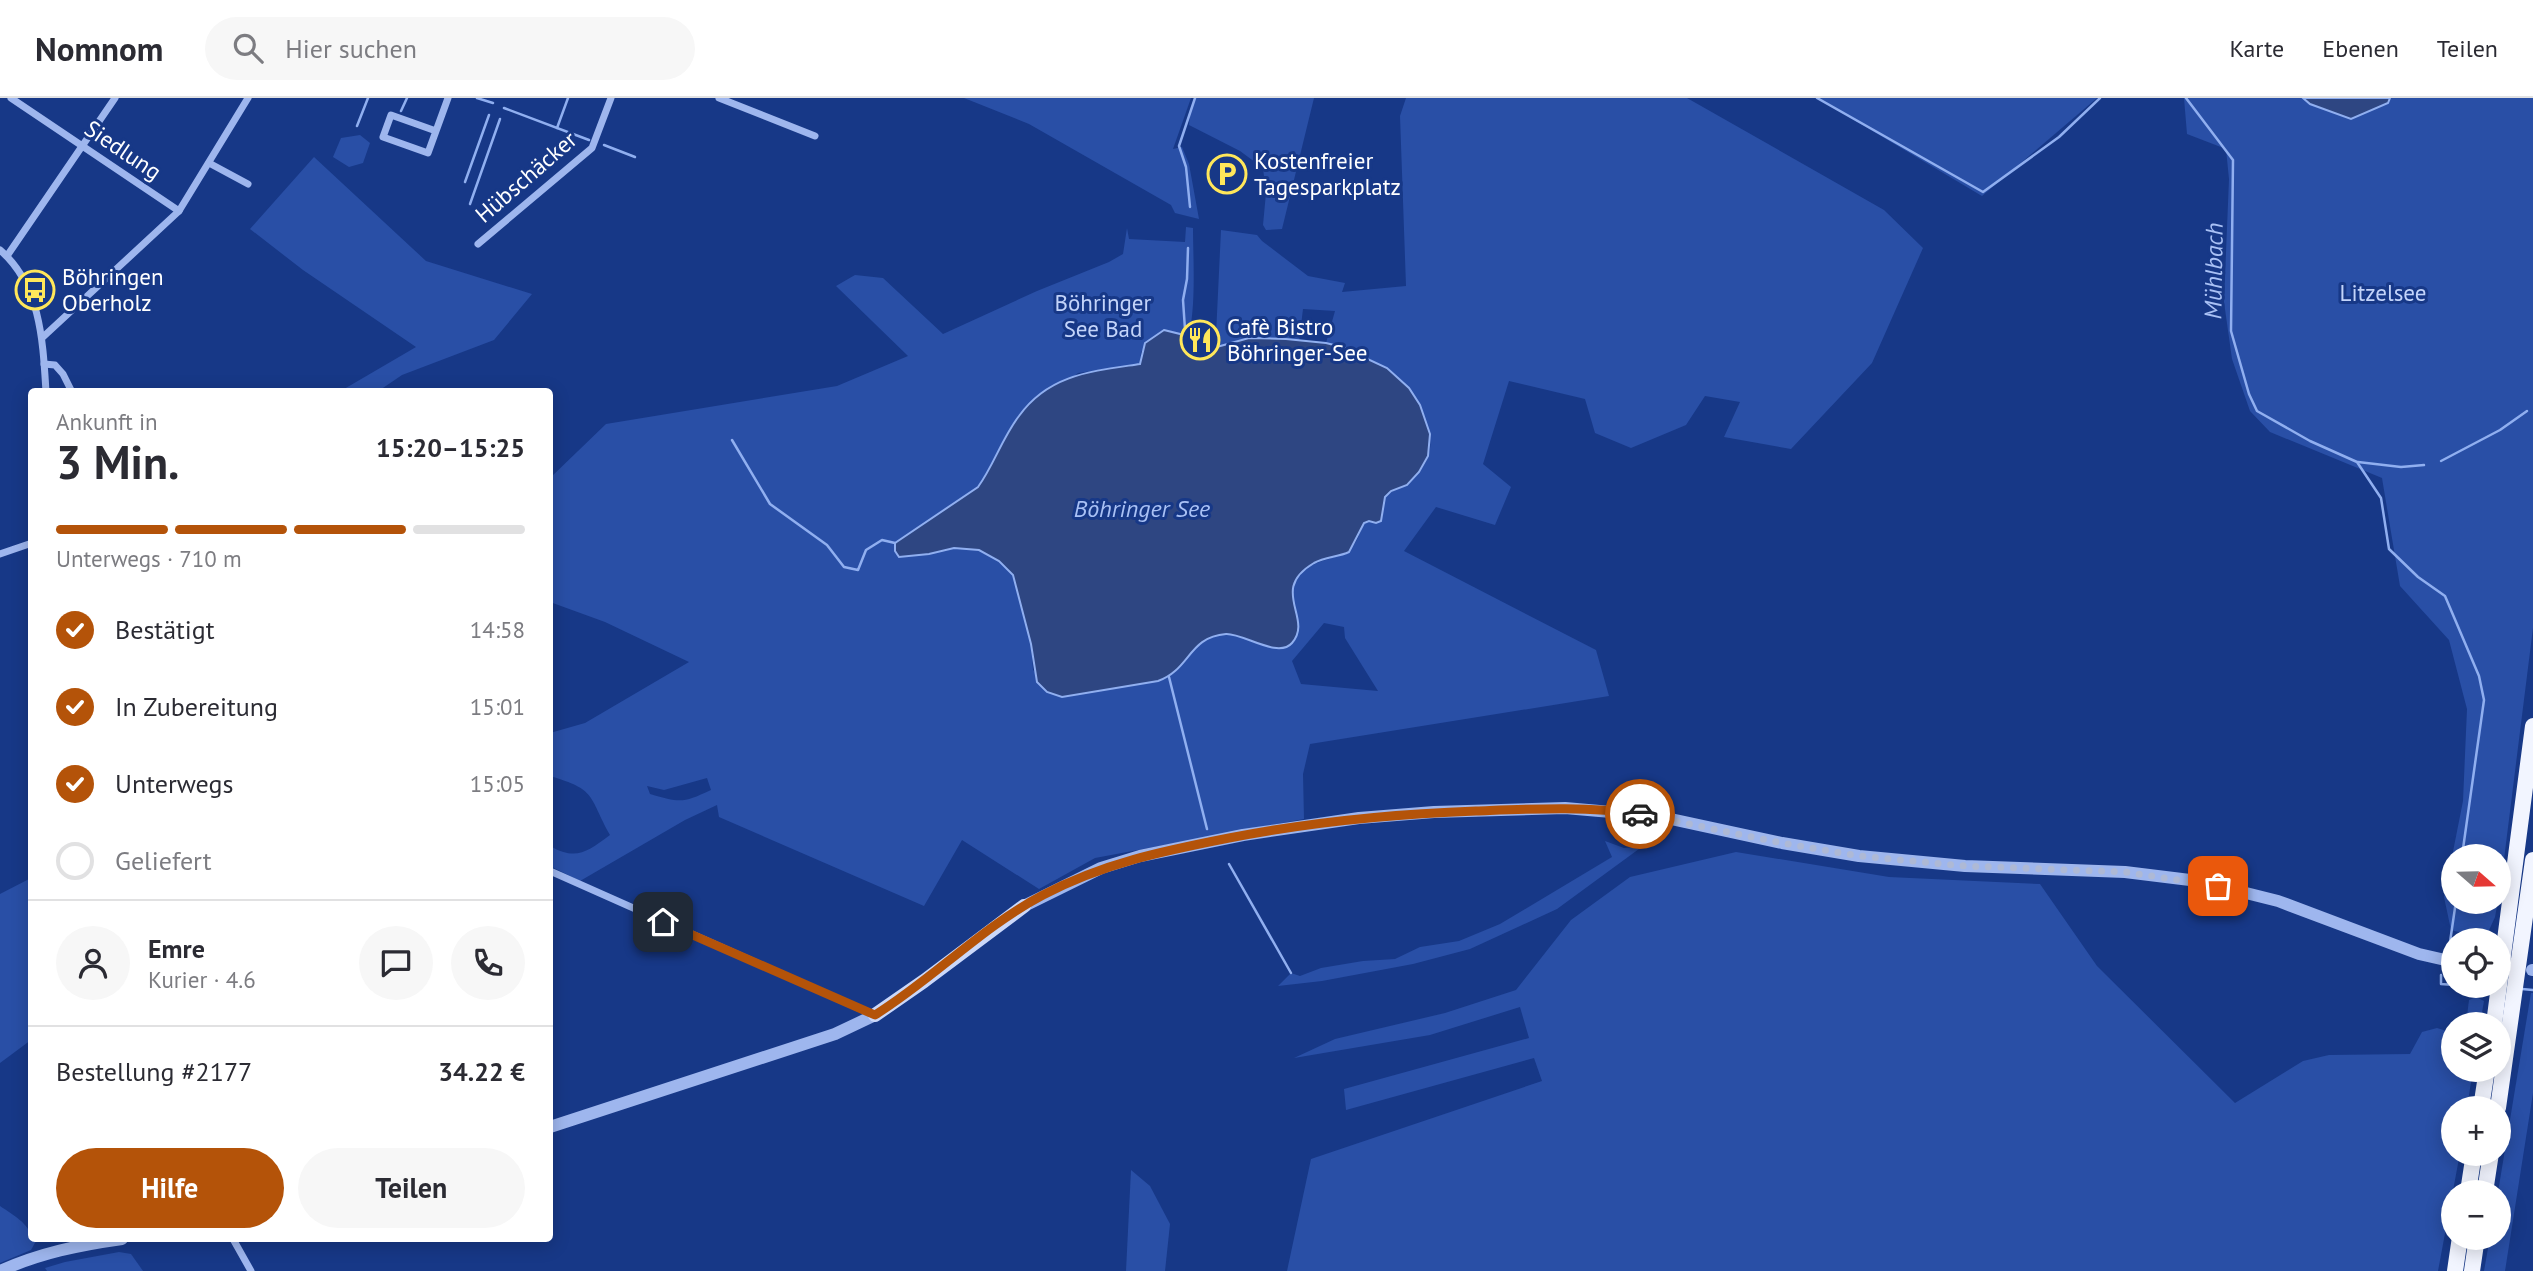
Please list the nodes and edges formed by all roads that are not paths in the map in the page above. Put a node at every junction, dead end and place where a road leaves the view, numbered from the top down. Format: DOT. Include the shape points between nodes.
graph roads {
  1 [pos="11,98"];
  2 [pos="115,98"];
  3 [pos="248,98"];
  4 [pos="448,98"];
  5 [pos="611,98"];
  6 [pos="719,98"];
  7 [pos="436,131"];
  8 [pos="815,136"];
  9 [pos="82,145"];
  10 [pos="209,163"];
  11 [pos="248,184"];
  12 [pos="179,211"];
  13 [pos="478,244"];
  14 [pos="0,250"];
  15 [pos="8,256"];
  16 [pos="43,337"];
  17 [pos="44,364"];
  18 [pos="46,388"];
  19 [pos="70,388"];
  20 [pos="28,544"];
  21 [pos="0,554"];
  22 [pos="2533,726"];
  23 [pos="2533,860"];
  24 [pos="553,872"];
  25 [pos="1024,906"];
  26 [pos="2441,959"];
  27 [pos="2505,1002"];
  28 [pos="2500,1012"];
  29 [pos="875,1015"];
  30 [pos="2499,1096"];
  31 [pos="553,1126"];
  32 [pos="104,1242"];
  33 [pos="235,1242"];
  34 [pos="2458,1250"];
  35 [pos="2475,1250"];
  36 [pos="0,1271"];
  37 [pos="251,1271"];
  38 [pos="2455,1271"];
  39 [pos="2472,1271"];
  1 -- 9 [label="street, Siedlung"];
  2 -- 9 [label="street"];
  3 -- 10 [label="street"];
  4 -- 7 [label="street"];
  5 -- 13 [label="street, Hübschäcker" via="592,148"];
  6 -- 8 [label="street"];
  7 -- 7 [label="street" via="428,153 383,137 391,115"];
  9 -- 12 [label="street, Siedlung"];
  9 -- 15 [label="street"];
  10 -- 11 [label="street"];
  10 -- 12 [label="street"];
  12 -- 16 [label="street"];
  14 -- 15 [label="street"];
  15 -- 16 [label="street" via="36,307"];
  16 -- 17 [label="street"];
  17 -- 18 [label="street"];
  17 -- 19 [label="street" via="55,365"];
  20 -- 21 [label="street"];
  22 -- 27 [label="highway" via="2504,939"];
  23 -- 27 [label="highway" via="2522,941"];
  24 -- 29 [label="street"];
  25 -- 26 [label="street" via="1101,868 1243,835 1372,817 1575,808 1657,816 1859,856 1965,866 2125,872 2199,881 2278,901"];
  25 -- 29 [label="main road"];
  27 -- 28 [label="highway"];
  27 -- 30 [label="highway"];
  29 -- 31 [label="street" via="826,1037"];
  32 -- 36 [label="street" via="55,1250"];
  33 -- 37 [label="street"];
  34 -- 38 [label="highway"];
  35 -- 39 [label="highway"];
}
